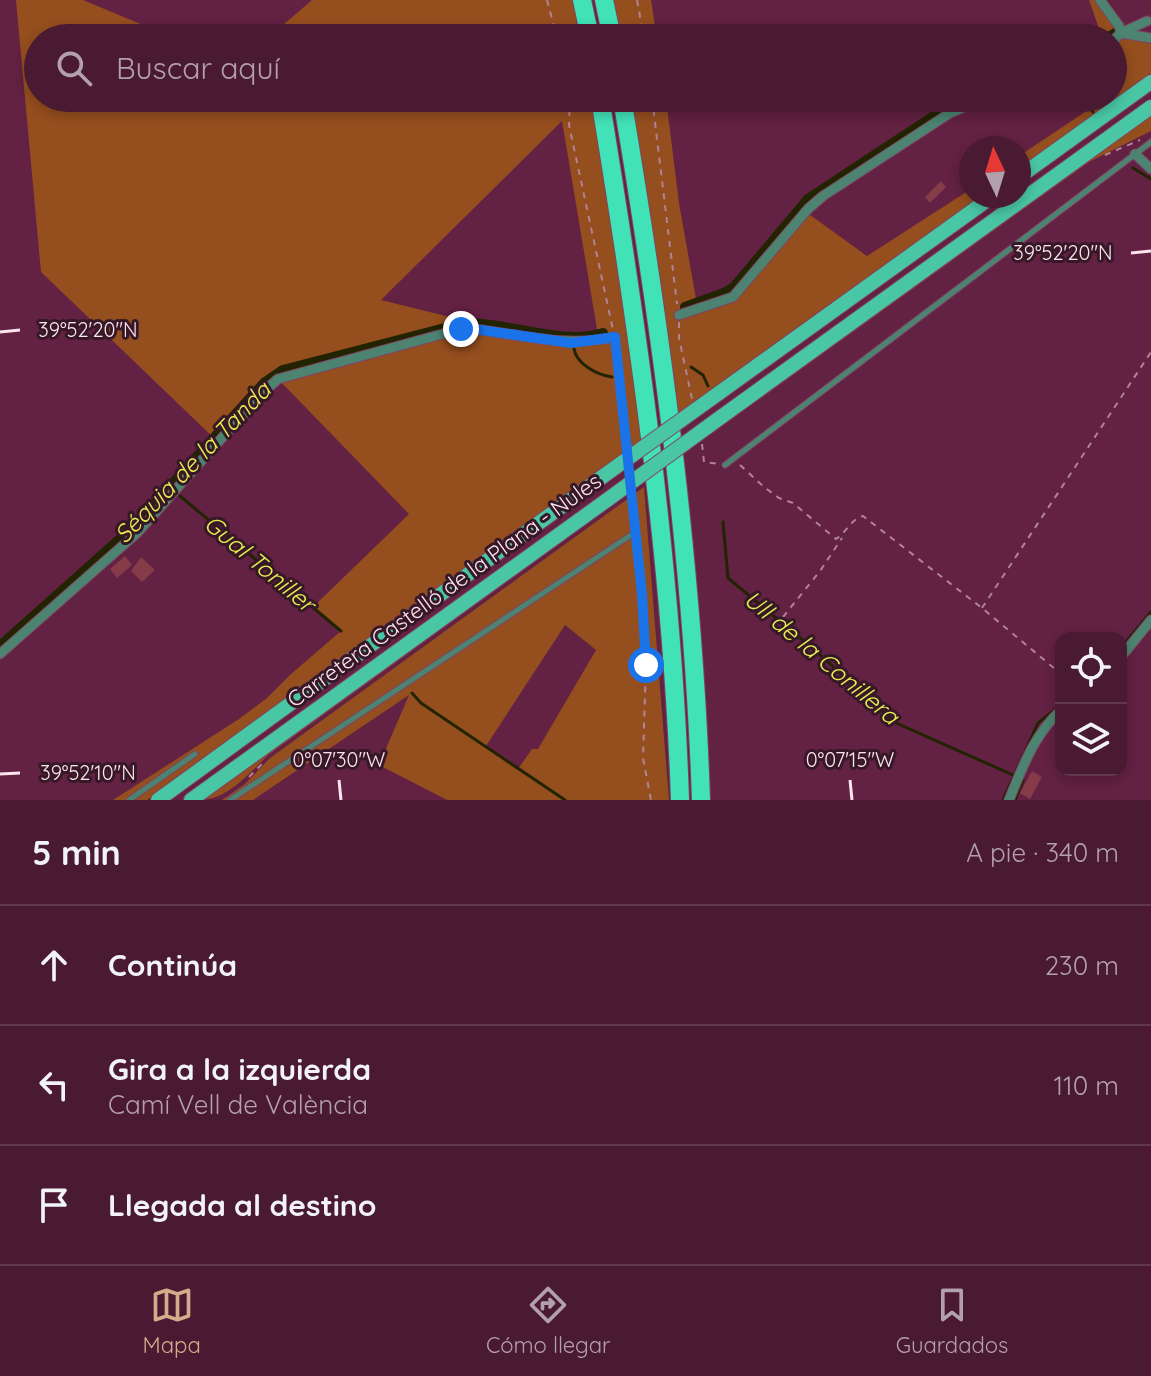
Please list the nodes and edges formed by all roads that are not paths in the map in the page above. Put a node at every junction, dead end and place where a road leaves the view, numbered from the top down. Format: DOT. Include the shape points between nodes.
graph roads {
  1 [pos="582,0"];
  2 [pos="604,0"];
  3 [pos="1100,0"];
  4 [pos="1149,19"];
  5 [pos="587,24"];
  6 [pos="609,24"];
  7 [pos="1111,24"];
  8 [pos="1127,31"];
  9 [pos="1127,38"];
  10 [pos="1151,39"];
  11 [pos="1151,82"];
  12 [pos="1127,99"];
  13 [pos="1151,107"];
  14 [pos="602,112"];
  15 [pos="624,112"];
  16 [pos="952,112"];
  17 [pos="1109,112"];
  18 [pos="1151,142"];
  19 [pos="1135,154"];
  20 [pos="1031,168"];
  21 [pos="1151,169"];
  22 [pos="976,208"];
  23 [pos="679,315"];
  24 [pos="615,337"];
  25 [pos="725,465"];
  26 [pos="634,533"];
  27 [pos="1151,620"];
  28 [pos="1127,650"];
  29 [pos="0,654"];
  30 [pos="1055,716"];
  31 [pos="195,754"];
  32 [pos="129,800"];
  33 [pos="158,800"];
  34 [pos="191,800"];
  35 [pos="230,800"];
  36 [pos="680,800"];
  37 [pos="702,800"];
  38 [pos="1009,800"];
  1 -- 5 [label="highway"];
  2 -- 6 [label="highway"];
  3 -- 7 [label="street"];
  4 -- 8 [label="street"];
  4 -- 10 [label="street" via="1146,30"];
  9 -- 10 [label="street"];
  11 -- 12 [label="main road"];
  13 -- 34 [label="main road, Carretera Castelló de la Plana - Nules, bridge"];
  14 -- 36 [label="highway" via="649,434"];
  15 -- 37 [label="highway" via="669,415"];
  16 -- 23 [label="street" via="823,196 733,297"];
  17 -- 20 [label="main road"];
  18 -- 19 [label="lane"];
  19 -- 21 [label="street"];
  19 -- 25 [label="lane"];
  22 -- 33 [label="main road, Carretera Castelló de la Plana - Nules, bridge"];
  24 -- 29 [label="street" via="571,343 461,329 278,379 137,533"];
  26 -- 35 [label="lane"];
  27 -- 28 [label="street"];
  30 -- 38 [label="street" via="1029,751"];
  31 -- 32 [label="lane"];
}
